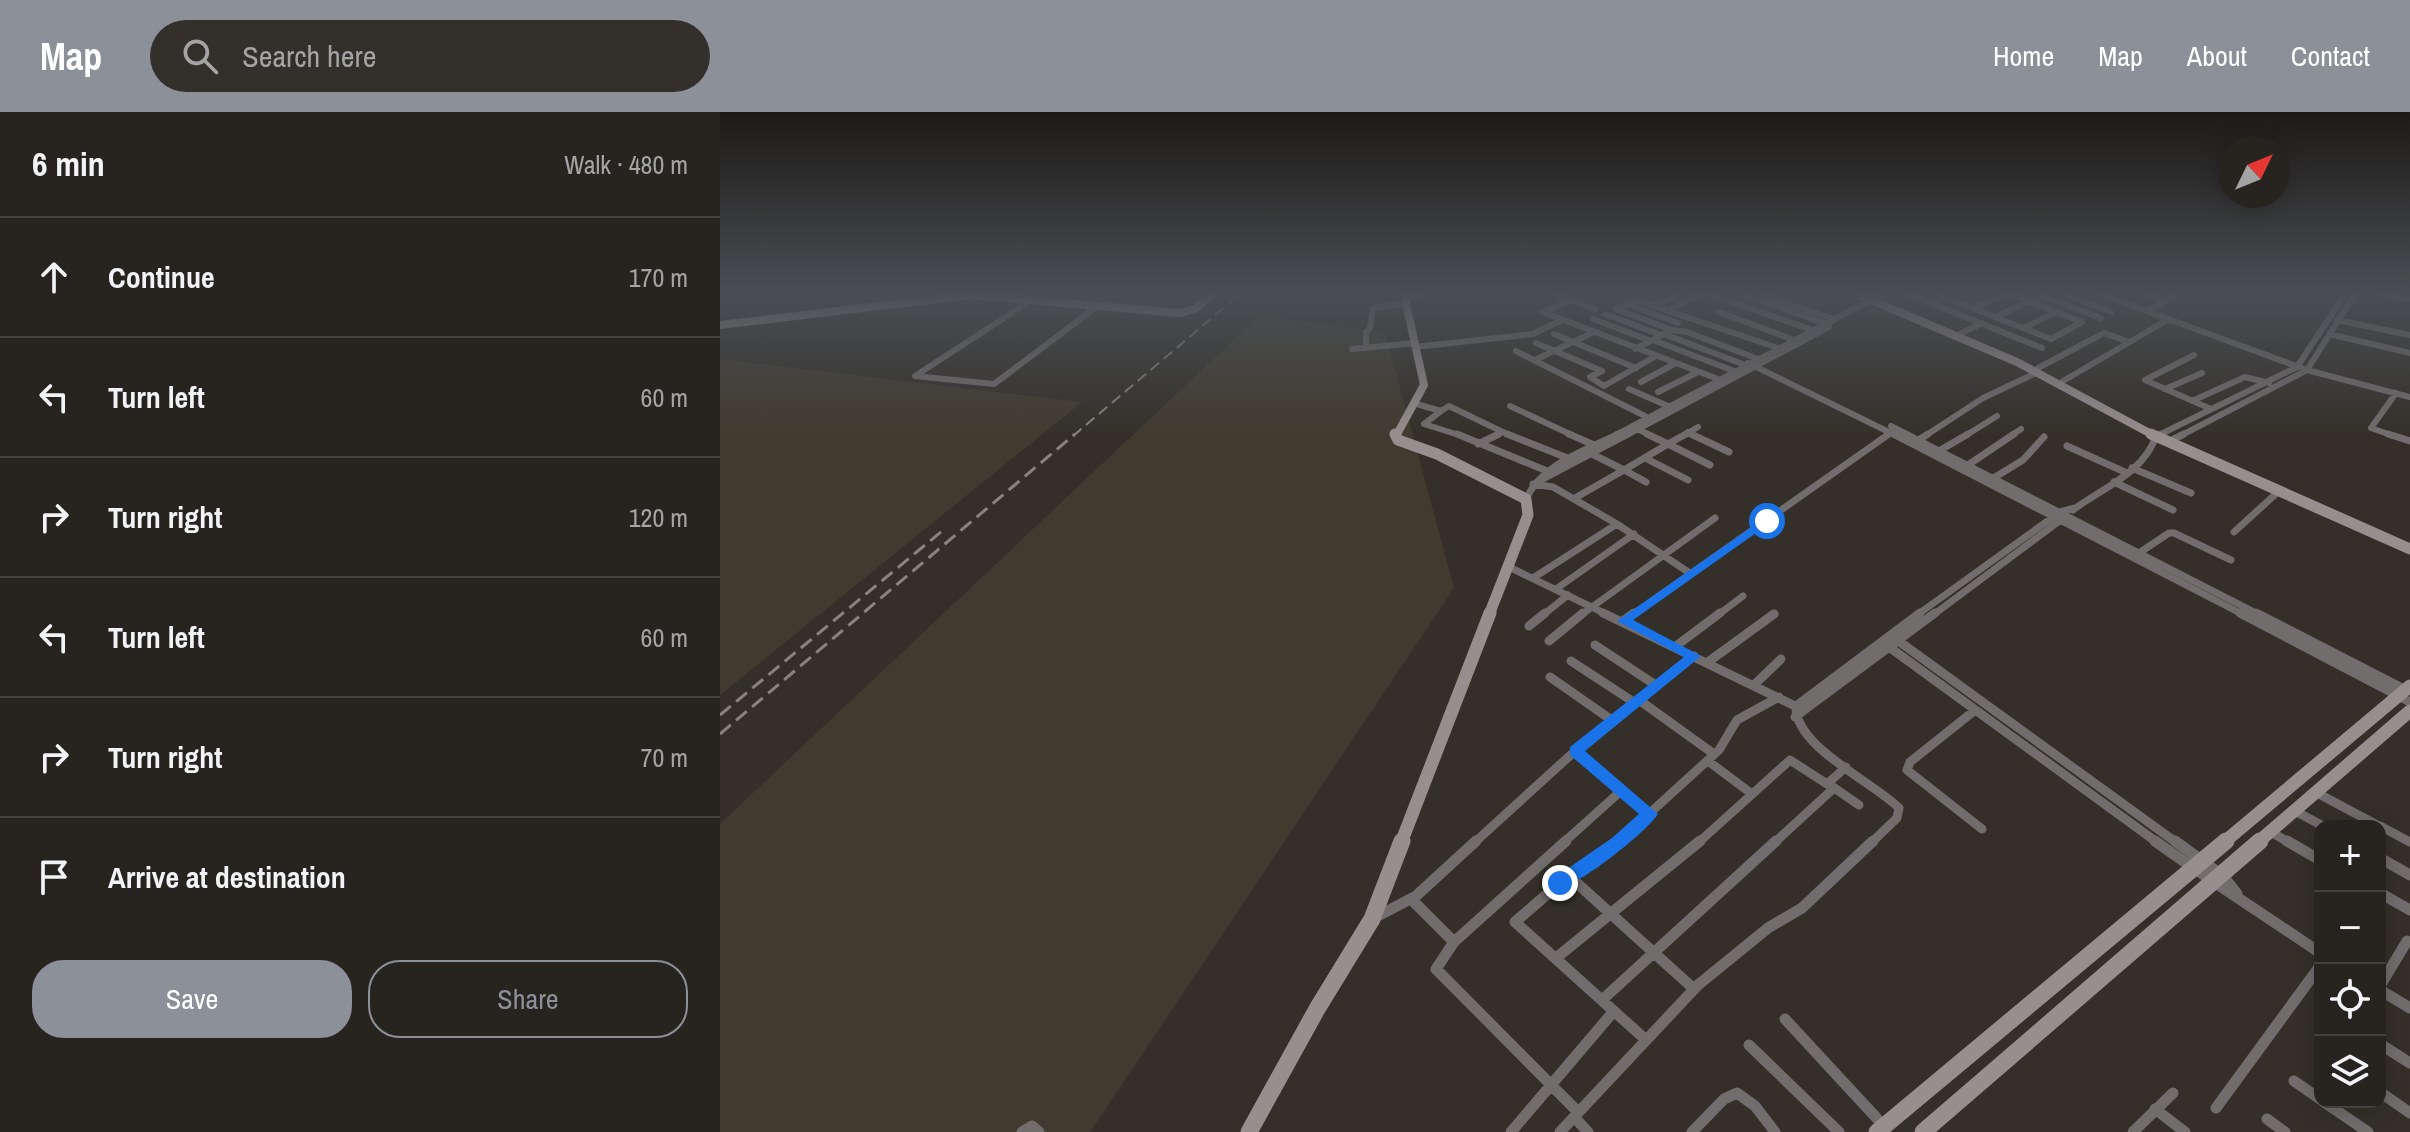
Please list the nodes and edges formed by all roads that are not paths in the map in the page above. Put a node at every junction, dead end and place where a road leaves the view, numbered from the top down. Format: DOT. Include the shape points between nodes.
graph roads {
  1 [pos="968,342"];
  2 [pos="1050,342"];
  3 [pos="1366,342"];
  4 [pos="1414,342"];
  5 [pos="1451,342"];
  6 [pos="1573,342"];
  7 [pos="1615,342"];
  8 [pos="1649,342"];
  9 [pos="1656,342"];
  10 [pos="1686,342"];
  11 [pos="1707,342"];
  12 [pos="1759,342"];
  13 [pos="1791,342"];
  14 [pos="1793,342"];
  15 [pos="1973,342"];
  16 [pos="2026,342"];
  17 [pos="2089,342"];
  18 [pos="2129,342"];
  19 [pos="2233,342"];
  20 [pos="2236,342"];
  21 [pos="2314,342"];
  22 [pos="2325,342"];
  23 [pos="2352,342"];
  24 [pos="1536,343"];
  25 [pos="1415,345"];
  26 [pos="1366,348"];
  27 [pos="1778,348"];
  28 [pos="2042,348"];
  29 [pos="1352,349"];
  30 [pos="1635,349"];
  31 [pos="1516,351"];
  32 [pos="1554,351"];
  33 [pos="2410,353"];
  34 [pos="2194,355"];
  35 [pos="1654,357"];
  36 [pos="1537,359"];
  37 [pos="1753,363"];
  38 [pos="1674,364"];
  39 [pos="2299,365"];
  40 [pos="1636,368"];
  41 [pos="2309,369"];
  42 [pos="2038,370"];
  43 [pos="1734,371"];
  44 [pos="1698,372"];
  45 [pos="2202,373"];
  46 [pos="1718,379"];
  47 [pos="2063,381"];
  48 [pos="1641,382"];
  49 [pos="2269,383"];
  50 [pos="1629,389"];
  51 [pos="2165,389"];
  52 [pos="1658,392"];
  53 [pos="2396,393"];
  54 [pos="2410,397"];
  55 [pos="2192,401"];
  56 [pos="1413,403"];
  57 [pos="1667,405"];
  58 [pos="1510,406"];
  59 [pos="1675,409"];
  60 [pos="2211,409"];
  61 [pos="1441,411"];
  62 [pos="1645,416"];
  63 [pos="1997,416"];
  64 [pos="1698,427"];
  65 [pos="1636,428"];
  66 [pos="2021,429"];
  67 [pos="1893,431"];
  68 [pos="1502,432"];
  69 [pos="1688,432"];
  70 [pos="2044,437"];
  71 [pos="2409,438"];
  72 [pos="2163,439"];
  73 [pos="1916,442"];
  74 [pos="1478,444"];
  75 [pos="1668,444"];
  76 [pos="2067,446"];
  77 [pos="1593,450"];
  78 [pos="1729,452"];
  79 [pos="1937,452"];
  80 [pos="1645,458"];
  81 [pos="1570,459"];
  82 [pos="1710,465"];
  83 [pos="1966,466"];
  84 [pos="1624,470"];
  85 [pos="1547,471"];
  86 [pos="2130,471"];
  87 [pos="1990,479"];
  88 [pos="1688,480"];
  89 [pos="1646,482"];
  90 [pos="2114,482"];
  91 [pos="1533,484"];
  92 [pos="2279,491"];
  93 [pos="2191,493"];
  94 [pos="1575,498"];
  95 [pos="1526,499"];
  96 [pos="2173,510"];
  97 [pos="2061,516"];
  98 [pos="1715,518"];
  99 [pos="1617,524"];
  100 [pos="2234,532"];
  101 [pos="1634,534"];
  102 [pos="2410,542"];
  103 [pos="2410,549"];
  104 [pos="2139,553"];
  105 [pos="1663,556"];
  106 [pos="2231,560"];
  107 [pos="1509,567"];
  108 [pos="1691,574"];
  109 [pos="1533,578"];
  110 [pos="1556,589"];
  111 [pos="1568,595"];
  112 [pos="1743,596"];
  113 [pos="1592,606"];
  114 [pos="1774,614"];
  115 [pos="1623,621"];
  116 [pos="1529,626"];
  117 [pos="1889,640"];
  118 [pos="1549,641"];
  119 [pos="1595,645"];
  120 [pos="1676,646"];
  121 [pos="1694,656"];
  122 [pos="1781,659"];
  123 [pos="1571,661"];
  124 [pos="1708,662"];
  125 [pos="1550,677"];
  126 [pos="1754,685"];
  127 [pos="1657,686"];
  128 [pos="2407,693"];
  129 [pos="1779,697"];
  130 [pos="1637,702"];
  131 [pos="1799,711"];
  132 [pos="1974,711"];
  133 [pos="2406,720"];
  134 [pos="1613,721"];
  135 [pos="1575,751"];
  136 [pos="1711,758"];
  137 [pos="1846,767"];
  138 [pos="1830,786"];
  139 [pos="1622,790"];
  140 [pos="2317,793"];
  141 [pos="1752,794"];
  142 [pos="1859,805"];
  143 [pos="2295,811"];
  144 [pos="1650,814"];
  145 [pos="2369,820"];
  146 [pos="2314,821"];
  147 [pos="1982,829"];
  148 [pos="2386,829"];
  149 [pos="2271,832"];
  150 [pos="2410,842"];
  151 [pos="2314,857"];
  152 [pos="2386,861"];
  153 [pos="2197,864"];
  154 [pos="2410,875"];
  155 [pos="1569,876"];
  156 [pos="2218,880"];
  157 [pos="2386,896"];
  158 [pos="1411,899"];
  159 [pos="2410,910"];
  160 [pos="1610,912"];
  161 [pos="1372,919"];
  162 [pos="2407,941"];
  163 [pos="1454,942"];
  164 [pos="2314,949"];
  165 [pos="1654,953"];
  166 [pos="1556,958"];
  167 [pos="2314,974"];
  168 [pos="2386,978"];
  169 [pos="1694,989"];
  170 [pos="2386,992"];
  171 [pos="1602,1000"];
  172 [pos="2410,1008"];
  173 [pos="1614,1011"];
  174 [pos="1785,1019"];
  175 [pos="1646,1040"];
  176 [pos="1749,1045"];
  177 [pos="2386,1048"];
  178 [pos="2410,1063"];
  179 [pos="2294,1081"];
  180 [pos="1551,1084"];
  181 [pos="2173,1093"];
  182 [pos="2314,1095"];
  183 [pos="2386,1096"];
  184 [pos="2216,1108"];
  185 [pos="2332,1108"];
  186 [pos="2155,1109"];
  187 [pos="2410,1113"];
  188 [pos="1576,1115"];
  189 [pos="2267,1119"];
  190 [pos="1880,1129"];
  191 [pos="1022,1132"];
  192 [pos="1039,1132"];
  193 [pos="1249,1132"];
  194 [pos="1511,1132"];
  195 [pos="1560,1132"];
  196 [pos="1588,1132"];
  197 [pos="1692,1132"];
  198 [pos="1775,1132"];
  199 [pos="1839,1132"];
  200 [pos="1923,1132"];
  201 [pos="2133,1132"];
  202 [pos="2185,1132"];
  203 [pos="2285,1132"];
  204 [pos="2368,1132"];
  1 -- 2 [label="street" via="915,376 994,384"];
  3 -- 26 [label="street"];
  4 -- 25 [label="street"];
  5 -- 25 [label="street"];
  6 -- 32 [label="street"];
  6 -- 40 [label="street"];
  7 -- 30 [label="street"];
  8 -- 30 [label="street"];
  9 -- 43 [label="street"];
  10 -- 37 [label="street"];
  11 -- 37 [label="street"];
  12 -- 27 [label="street"];
  13 -- 27 [label="street"];
  14 -- 37 [label="street"];
  15 -- 42 [label="street"];
  16 -- 28 [label="street"];
  17 -- 42 [label="street"];
  18 -- 47 [label="street"];
  19 -- 39 [label="street"];
  20 -- 39 [label="street"];
  21 -- 39 [label="street"];
  22 -- 41 [label="street"];
  23 -- 33 [label="street"];
  24 -- 32 [label="street"];
  25 -- 26 [label="street"];
  25 -- 56 [label="street" via="1424,385"];
  26 -- 29 [label="street"];
  27 -- 37 [label="street"];
  30 -- 35 [label="street"];
  31 -- 36 [label="street"];
  32 -- 36 [label="street"];
  32 -- 40 [label="street" via="1602,371 1590,377 1622,377"];
  34 -- 51 [label="street" via="2145,379"];
  35 -- 38 [label="street"];
  35 -- 40 [label="street"];
  36 -- 62 [label="street"];
  37 -- 43 [label="street"];
  37 -- 59 [label="street"];
  37 -- 67 [label="street"];
  38 -- 44 [label="street"];
  38 -- 48 [label="street"];
  39 -- 41 [label="street"];
  39 -- 49 [label="street"];
  41 -- 53 [label="street"];
  41 -- 72 [label="street"];
  42 -- 47 [label="street"];
  42 -- 72 [label="street"];
  42 -- 73 [label="street"];
  43 -- 46 [label="street"];
  44 -- 46 [label="street"];
  44 -- 52 [label="street"];
  45 -- 51 [label="street"];
  46 -- 57 [label="street"];
  47 -- 72 [label="street"];
  49 -- 55 [label="street" via="2245,377"];
  49 -- 60 [label="street"];
  50 -- 57 [label="street"];
  51 -- 55 [label="street"];
  53 -- 54 [label="street"];
  53 -- 71 [label="street" via="2371,428"];
  55 -- 60 [label="street"];
  56 -- 61 [label="street"];
  56 -- 95 [label="street" via="1395,434 1398,440"];
  57 -- 59 [label="street"];
  57 -- 62 [label="street"];
  58 -- 77 [label="street"];
  59 -- 65 [label="street"];
  60 -- 72 [label="street"];
  61 -- 68 [label="street" via="1449,406"];
  61 -- 74 [label="street" via="1424,424"];
  62 -- 77 [label="street"];
  63 -- 79 [label="street"];
  64 -- 69 [label="street"];
  65 -- 75 [label="street"];
  65 -- 77 [label="street"];
  66 -- 83 [label="street"];
  67 -- 73 [label="street"];
  67 -- 108 [label="street"];
  68 -- 74 [label="street"];
  68 -- 81 [label="street"];
  69 -- 75 [label="street"];
  69 -- 78 [label="street"];
  70 -- 87 [label="street" via="2023,460"];
  72 -- 86 [label="street"];
  72 -- 92 [label="street"];
  72 -- 102 [label="street"];
  73 -- 79 [label="street"];
  74 -- 85 [label="street"];
  75 -- 80 [label="street"];
  75 -- 82 [label="street"];
  76 -- 86 [label="street"];
  77 -- 81 [label="street"];
  77 -- 84 [label="street"];
  77 -- 91 [label="street"];
  79 -- 83 [label="street"];
  80 -- 84 [label="street"];
  80 -- 88 [label="street"];
  81 -- 85 [label="street"];
  83 -- 87 [label="street"];
  84 -- 89 [label="street"];
  84 -- 94 [label="street"];
  85 -- 91 [label="street"];
  86 -- 90 [label="street"];
  86 -- 93 [label="street"];
  87 -- 97 [label="street"];
  90 -- 96 [label="street"];
  90 -- 97 [label="street"];
  91 -- 94 [label="street"];
  91 -- 95 [label="street"];
  92 -- 100 [label="street"];
  92 -- 103 [label="street"];
  94 -- 99 [label="street"];
  95 -- 107 [label="street" via="1528,515"];
  97 -- 104 [label="street"];
  97 -- 117 [label="street"];
  97 -- 128 [label="street"];
  98 -- 105 [label="street"];
  99 -- 101 [label="street"];
  99 -- 109 [label="street"];
  101 -- 105 [label="street"];
  101 -- 110 [label="street"];
  104 -- 106 [label="street" via="2174,533"];
  104 -- 128 [label="street"];
  105 -- 108 [label="street"];
  105 -- 113 [label="street"];
  107 -- 109 [label="street"];
  107 -- 161 [label="street"];
  108 -- 115 [label="street"];
  109 -- 110 [label="street"];
  110 -- 111 [label="street"];
  111 -- 113 [label="street"];
  111 -- 116 [label="street"];
  112 -- 120 [label="street"];
  113 -- 115 [label="street"];
  113 -- 118 [label="street"];
  114 -- 124 [label="street"];
  115 -- 120 [label="street"];
  117 -- 131 [label="street"];
  117 -- 132 [label="street"];
  117 -- 153 [label="street"];
  119 -- 127 [label="street"];
  120 -- 121 [label="street"];
  121 -- 124 [label="street"];
  121 -- 127 [label="street"];
  122 -- 126 [label="street"];
  123 -- 130 [label="street"];
  124 -- 126 [label="street"];
  125 -- 134 [label="street"];
  126 -- 129 [label="street"];
  127 -- 130 [label="street"];
  128 -- 153 [label="street"];
  129 -- 131 [label="street"];
  129 -- 136 [label="street" via="1737,720"];
  130 -- 134 [label="street"];
  130 -- 136 [label="street"];
  131 -- 137 [label="street" via="1810,736"];
  132 -- 147 [label="street" via="1910,762 1907,770"];
  132 -- 153 [label="street"];
  133 -- 140 [label="street"];
  134 -- 135 [label="street"];
  135 -- 139 [label="street"];
  135 -- 158 [label="street"];
  136 -- 141 [label="street"];
  136 -- 144 [label="street"];
  137 -- 138 [label="street"];
  137 -- 169 [label="street" via="1894,803 1897,818 1802,908 1768,928"];
  138 -- 141 [label="street" via="1790,760"];
  138 -- 142 [label="street"];
  138 -- 165 [label="street"];
  139 -- 144 [label="street"];
  139 -- 163 [label="street"];
  140 -- 143 [label="street"];
  140 -- 145 [label="street"];
  141 -- 160 [label="street"];
  143 -- 146 [label="street"];
  143 -- 149 [label="street"];
  144 -- 155 [label="street"];
  148 -- 150 [label="street"];
  149 -- 151 [label="street"];
  149 -- 156 [label="street"];
  152 -- 154 [label="street"];
  153 -- 156 [label="street"];
  153 -- 190 [label="street"];
  155 -- 160 [label="street"];
  155 -- 166 [label="street" via="1515,922"];
  156 -- 164 [label="street"];
  156 -- 200 [label="street"];
  157 -- 159 [label="street"];
  158 -- 161 [label="street"];
  158 -- 163 [label="street"];
  160 -- 165 [label="street"];
  160 -- 166 [label="street"];
  161 -- 193 [label="street"];
  162 -- 168 [label="street"];
  163 -- 180 [label="street" via="1436,969"];
  165 -- 169 [label="street"];
  165 -- 171 [label="street"];
  166 -- 171 [label="street"];
  167 -- 184 [label="street"];
  169 -- 175 [label="street"];
  170 -- 172 [label="street"];
  171 -- 173 [label="street"];
  173 -- 175 [label="street"];
  173 -- 180 [label="street"];
  174 -- 190 [label="street"];
  175 -- 188 [label="street"];
  176 -- 199 [label="street"];
  177 -- 178 [label="street"];
  179 -- 182 [label="street"];
  180 -- 188 [label="street"];
  180 -- 194 [label="street"];
  181 -- 186 [label="street"];
  183 -- 187 [label="street"];
  185 -- 204 [label="street"];
  186 -- 201 [label="street"];
  186 -- 202 [label="street"];
  188 -- 195 [label="street"];
  188 -- 196 [label="street"];
  189 -- 203 [label="street"];
  191 -- 192 [label="street" via="1032,1126"];
  197 -- 198 [label="street" via="1737,1093"];
}
